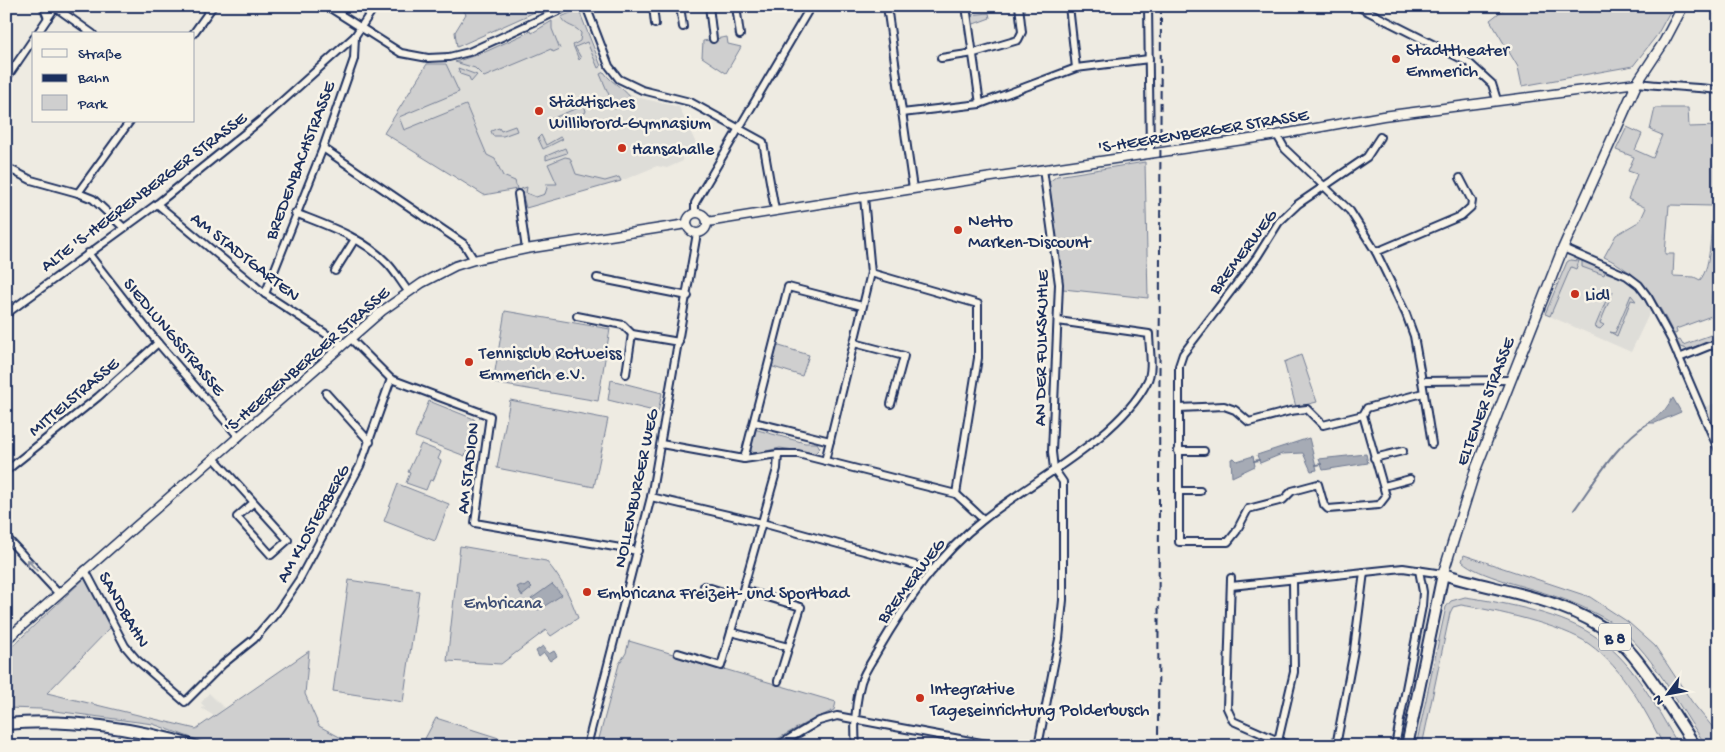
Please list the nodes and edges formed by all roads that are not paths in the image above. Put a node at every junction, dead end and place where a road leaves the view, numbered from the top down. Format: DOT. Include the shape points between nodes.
graph roads {
  1 [pos="43,6"];
  2 [pos="212,6"];
  3 [pos="327,6"];
  4 [pos="375,6"];
  5 [pos="569,6"];
  6 [pos="586,6"];
  7 [pos="653,6"];
  8 [pos="680,6"];
  9 [pos="709,6"];
  10 [pos="736,6"];
  11 [pos="811,6"];
  12 [pos="887,6"];
  13 [pos="966,6"];
  14 [pos="1018,6"];
  15 [pos="1069,6"];
  16 [pos="1148,6"];
  17 [pos="1357,6"];
  18 [pos="1378,6"];
  19 [pos="1683,6"];
  20 [pos="55,7"];
  21 [pos="1375,15"];
  22 [pos="48,18"];
  23 [pos="656,24"];
  24 [pos="683,27"];
  25 [pos="362,28"];
  26 [pos="38,32"];
  27 [pos="90,32"];
  28 [pos="194,32"];
  29 [pos="740,35"];
  30 [pos="355,36"];
  31 [pos="714,39"];
  32 [pos="32,41"];
  33 [pos="974,52"];
  34 [pos="941,58"];
  35 [pos="1150,59"];
  36 [pos="1076,68"];
  37 [pos="6,79"];
  38 [pos="1637,83"];
  39 [pos="1719,90"];
  40 [pos="1497,100"];
  41 [pos="980,104"];
  42 [pos="902,113"];
  43 [pos="129,122"];
  44 [pos="740,129"];
  45 [pos="1277,135"];
  46 [pos="1380,137"];
  47 [pos="322,148"];
  48 [pos="1150,153"];
  49 [pos="6,167"];
  50 [pos="1043,169"];
  51 [pos="1460,178"];
  52 [pos="1323,186"];
  53 [pos="913,189"];
  54 [pos="78,193"];
  55 [pos="518,194"];
  56 [pos="864,197"];
  57 [pos="157,204"];
  58 [pos="775,210"];
  59 [pos="696,212"];
  60 [pos="295,213"];
  61 [pos="707,222"];
  62 [pos="687,224"];
  63 [pos="123,227"];
  64 [pos="697,233"];
  65 [pos="355,239"];
  66 [pos="1563,248"];
  67 [pos="526,249"];
  68 [pos="1376,252"];
  69 [pos="88,253"];
  70 [pos="474,260"];
  71 [pos="335,270"];
  72 [pos="871,273"];
  73 [pos="597,278"];
  74 [pos="408,291"];
  75 [pos="265,294"];
  76 [pos="688,296"];
  77 [pos="862,306"];
  78 [pos="6,314"];
  79 [pos="577,316"];
  80 [pos="1058,321"];
  81 [pos="632,334"];
  82 [pos="351,339"];
  83 [pos="679,342"];
  84 [pos="158,343"];
  85 [pos="854,343"];
  86 [pos="343,345"];
  87 [pos="1719,345"];
  88 [pos="1678,358"];
  89 [pos="626,374"];
  90 [pos="391,379"];
  91 [pos="1509,380"];
  92 [pos="1422,381"];
  93 [pos="326,393"];
  94 [pos="1423,394"];
  95 [pos="891,404"];
  96 [pos="1179,408"];
  97 [pos="1363,415"];
  98 [pos="754,422"];
  99 [pos="239,437"];
  100 [pos="830,440"];
  101 [pos="370,442"];
  102 [pos="661,444"];
  103 [pos="1432,444"];
  104 [pos="1178,451"];
  105 [pos="1204,451"];
  106 [pos="1403,451"];
  107 [pos="1719,451"];
  108 [pos="778,454"];
  109 [pos="214,458"];
  110 [pos="1374,458"];
  111 [pos="744,459"];
  112 [pos="825,461"];
  113 [pos="1054,469"];
  114 [pos="6,471"];
  115 [pos="1410,479"];
  116 [pos="1384,486"];
  117 [pos="1179,491"];
  118 [pos="1200,491"];
  119 [pos="956,494"];
  120 [pos="651,497"];
  121 [pos="253,503"];
  122 [pos="983,520"];
  123 [pos="762,523"];
  124 [pos="6,536"];
  125 [pos="638,551"];
  126 [pos="85,570"];
  127 [pos="933,570"];
  128 [pos="1419,570"];
  129 [pos="1364,572"];
  130 [pos="1443,574"];
  131 [pos="1231,578"];
  132 [pos="1293,580"];
  133 [pos="704,586"];
  134 [pos="1231,586"];
  135 [pos="744,590"];
  136 [pos="59,594"];
  137 [pos="742,598"];
  138 [pos="732,632"];
  139 [pos="6,640"];
  140 [pos="788,648"];
  141 [pos="678,654"];
  142 [pos="778,681"];
  143 [pos="185,702"];
  144 [pos="854,717"];
  145 [pos="6,724"];
  146 [pos="1278,741"];
  147 [pos="194,746"];
  148 [pos="588,746"];
  149 [pos="777,746"];
  150 [pos="856,746"];
  151 [pos="997,746"];
  152 [pos="1038,746"];
  153 [pos="1290,746"];
  154 [pos="1336,746"];
  155 [pos="1395,746"];
  156 [pos="1407,746"];
  157 [pos="1694,746"];
  1 -- 22 [label="street"];
  2 -- 28 [label="street"];
  3 -- 25 [label="street"];
  4 -- 25 [label="street"];
  5 -- 25 [label="street" via="469,52 449,57 428,58 401,53"];
  6 -- 44 [label="street" via="609,66 619,78 642,90 690,102"];
  7 -- 23 [label="street"];
  8 -- 24 [label="street"];
  9 -- 31 [label="street"];
  10 -- 29 [label="street"];
  11 -- 44 [label="street"];
  12 -- 42 [label="street"];
  13 -- 33 [label="street"];
  14 -- 33 [label="street" via="1022,32 1018,40"];
  15 -- 36 [label="street"];
  16 -- 35 [label="street"];
  17 -- 21 [label="street"];
  18 -- 21 [label="street"];
  19 -- 38 [label="main road, ELTENER STRASSE"];
  20 -- 22 [label="street"];
  20 -- 27 [label="street"];
  21 -- 40 [label="street" via="1468,62 1492,84"];
  22 -- 26 [label="street"];
  25 -- 30 [label="street, ALTE 'S-HEERENBERGER STRASSE"];
  30 -- 47 [label="street, BREDENBACHSTRASSE" via="354,59"];
  30 -- 57 [label="street, ALTE 'S-HEERENBERGER STRASSE" via="260,122"];
  32 -- 37 [label="street"];
  33 -- 34 [label="street"];
  33 -- 41 [label="street"];
  35 -- 36 [label="street"];
  35 -- 48 [label="street"];
  36 -- 41 [label="street"];
  38 -- 39 [label="street"];
  38 -- 40 [label="street, 'S-HEERENBERGER STRASSE"];
  38 -- 66 [label="main road, ELTENER STRASSE"];
  40 -- 45 [label="street, 'S-HEERENBERGER STRASSE"];
  41 -- 42 [label="street"];
  42 -- 53 [label="street"];
  43 -- 54 [label="street"];
  44 -- 58 [label="street" via="763,142"];
  44 -- 59 [label="street" via="695,203"];
  45 -- 48 [label="street, 'S-HEERENBERGER STRASSE"];
  45 -- 52 [label="street" via="1285,149"];
  46 -- 52 [label="street, BREMERWEG" via="1367,157"];
  47 -- 60 [label="street, BREDENBACHSTRASSE"];
  47 -- 70 [label="street" via="464,244"];
  48 -- 50 [label="street, 'S-HEERENBERGER STRASSE"];
  49 -- 54 [label="street" via="37,182"];
  50 -- 53 [label="street, 'S-HEERENBERGER STRASSE"];
  50 -- 80 [label="street, AN DER FULKSKUHLE" via="1059,284"];
  51 -- 68 [label="street" via="1472,201 1471,207 1461,216"];
  52 -- 68 [label="street" via="1350,211"];
  52 -- 96 [label="street, BREMERWEG" via="1279,222 1257,257 1183,354 1178,366"];
  53 -- 56 [label="street, 'S-HEERENBERGER STRASSE"];
  54 -- 63 [label="street" via="104,208"];
  55 -- 67 [label="street"];
  56 -- 58 [label="street, 'S-HEERENBERGER STRASSE"];
  56 -- 72 [label="street"];
  57 -- 63 [label="street, ALTE 'S-HEERENBERGER STRASSE"];
  57 -- 75 [label="street, AM STADTGARTEN"];
  58 -- 61 [label="street, 'S-HEERENBERGER STRASSE"];
  59 -- 61 [label="street" via="704,215"];
  59 -- 62 [label="street" via="689,216"];
  60 -- 65 [label="street"];
  60 -- 75 [label="street, BREDENBACHSTRASSE"];
  61 -- 64 [label="street" via="706,228"];
  62 -- 64 [label="street"];
  62 -- 67 [label="street, 'S-HEERENBERGER STRASSE"];
  63 -- 69 [label="street, ALTE 'S-HEERENBERGER STRASSE"];
  64 -- 76 [label="street, NOLLENBURGER WEG"];
  65 -- 71 [label="street"];
  65 -- 74 [label="street" via="387,263"];
  66 -- 88 [label="street" via="1612,269 1639,285 1664,323"];
  66 -- 91 [label="main road, ELTENER STRASSE"];
  67 -- 70 [label="street, 'S-HEERENBERGER STRASSE"];
  68 -- 92 [label="street" via="1414,336"];
  69 -- 78 [label="street, ALTE 'S-HEERENBERGER STRASSE"];
  69 -- 84 [label="street, SIEDLUNGSSTRASSE"];
  70 -- 74 [label="street, 'S-HEERENBERGER STRASSE" via="455,266"];
  72 -- 77 [label="street"];
  72 -- 119 [label="street" via="978,304 978,358"];
  73 -- 76 [label="street"];
  74 -- 82 [label="street, 'S-HEERENBERGER STRASSE"];
  75 -- 86 [label="street, AM STADTGARTEN"];
  76 -- 83 [label="street, NOLLENBURGER WEG"];
  77 -- 85 [label="street"];
  77 -- 98 [label="street" via="788,287"];
  79 -- 81 [label="street" via="623,325"];
  80 -- 113 [label="street, AN DER FULKSKUHLE"];
  80 -- 113 [label="street, BREMERWEG" via="1149,334 1150,370 1149,381 1126,412 1075,456"];
  81 -- 83 [label="street"];
  81 -- 89 [label="street"];
  82 -- 86 [label="street, 'S-HEERENBERGER STRASSE"];
  82 -- 90 [label="street"];
  83 -- 102 [label="street, NOLLENBURGER WEG"];
  84 -- 99 [label="street, SIEDLUNGSSTRASSE"];
  84 -- 114 [label="street, MITTELSTRASSE" via="98,397"];
  85 -- 95 [label="street" via="904,356"];
  85 -- 100 [label="street"];
  86 -- 99 [label="street, 'S-HEERENBERGER STRASSE"];
  87 -- 88 [label="street"];
  88 -- 107 [label="street"];
  90 -- 101 [label="street, AM KLOSTERBERG"];
  90 -- 125 [label="street, AM STADION" via="490,416 475,523"];
  91 -- 92 [label="street"];
  91 -- 130 [label="main road, ELTENER STRASSE" via="1474,471"];
  92 -- 94 [label="street"];
  93 -- 101 [label="street"];
  94 -- 97 [label="street" via="1367,408"];
  94 -- 103 [label="street"];
  96 -- 97 [label="street" via="1224,406 1250,422 1307,409 1323,425"];
  96 -- 104 [label="street"];
  97 -- 110 [label="street"];
  98 -- 100 [label="street"];
  98 -- 111 [label="street"];
  99 -- 109 [label="street, 'S-HEERENBERGER STRASSE"];
  100 -- 112 [label="street"];
  101 -- 143 [label="street, AM KLOSTERBERG" via="299,580 278,611 254,639"];
  102 -- 111 [label="street"];
  102 -- 120 [label="street, NOLLENBURGER WEG"];
  104 -- 105 [label="street"];
  104 -- 117 [label="street"];
  106 -- 110 [label="street"];
  108 -- 111 [label="street"];
  108 -- 112 [label="street" via="798,454"];
  108 -- 123 [label="street"];
  109 -- 121 [label="street"];
  109 -- 126 [label="street, 'S-HEERENBERGER STRASSE"];
  110 -- 116 [label="street"];
  112 -- 119 [label="street"];
  113 -- 122 [label="street, BREMERWEG"];
  113 -- 152 [label="street, AN DER FULKSKUHLE" via="1063,482 1063,600 1059,639"];
  115 -- 116 [label="street"];
  116 -- 117 [label="street" via="1386,496 1379,505 1328,509 1318,484 1292,491 1283,500 1248,509 1228,542 1179,542"];
  117 -- 118 [label="street"];
  119 -- 122 [label="street"];
  120 -- 123 [label="street"];
  120 -- 125 [label="street, NOLLENBURGER WEG"];
  121 -- 121 [label="street" via="288,540 271,555 237,517"];
  122 -- 127 [label="street, BREMERWEG" via="953,545"];
  123 -- 127 [label="street"];
  123 -- 135 [label="street"];
  136 -- 124 [label="street, one-way"];
  125 -- 148 [label="street, NOLLENBURGER WEG"];
  126 -- 136 [label="street, 'S-HEERENBERGER STRASSE"];
  126 -- 143 [label="street, SANDBAHN" via="125,646"];
  127 -- 144 [label="street, BREMERWEG" via="889,630 862,680"];
  128 -- 129 [label="street" via="1404,568"];
  128 -- 130 [label="street"];
  128 -- 155 [label="street" via="1424,592"];
  129 -- 132 [label="street"];
  129 -- 154 [label="street" via="1354,650"];
  130 -- 156 [label="main road, ELTENER STRASSE"];
  130 -- 157 [label="main road, B 8" via="1566,609 1613,636 1643,670"];
  131 -- 134 [label="street"];
  132 -- 134 [label="street"];
  132 -- 146 [label="street" via="1294,672"];
  133 -- 137 [label="street"];
  134 -- 146 [label="street" via="1227,708 1233,721"];
  135 -- 137 [label="street"];
  135 -- 140 [label="street" via="801,607"];
  136 -- 139 [label="street, 'S-HEERENBERGER STRASSE"];
  137 -- 138 [label="street"];
  138 -- 140 [label="street"];
  138 -- 141 [label="street" via="721,666"];
  140 -- 142 [label="street"];
  144 -- 149 [label="street" via="838,716 819,721"];
  144 -- 150 [label="street, BREMERWEG"];
  144 -- 151 [label="street"];
  145 -- 147 [label="main road" via="61,722 146,734"];
  146 -- 153 [label="street"];
}
